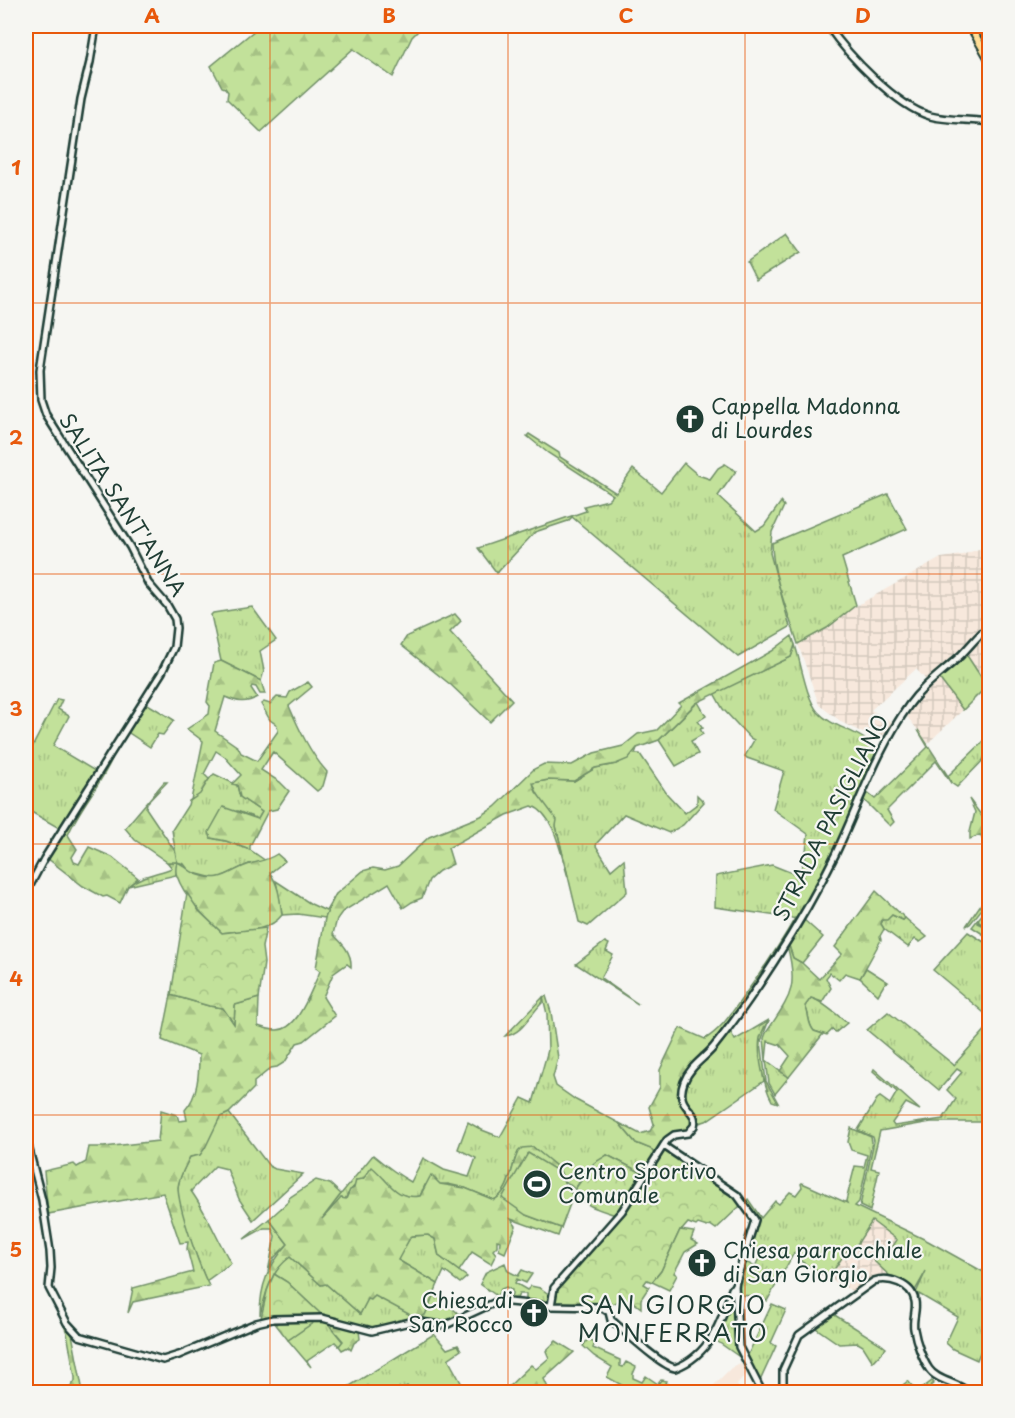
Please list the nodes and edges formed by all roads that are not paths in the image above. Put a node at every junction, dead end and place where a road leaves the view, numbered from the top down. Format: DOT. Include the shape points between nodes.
graph roads {
  1 [pos="96,26"];
  2 [pos="828,26"];
  3 [pos="970,26"];
  4 [pos="990,62"];
  5 [pos="987,122"];
  6 [pos="990,625"];
  7 [pos="26,893"];
  8 [pos="26,1138"];
  9 [pos="664,1146"];
  10 [pos="735,1285"];
  11 [pos="551,1306"];
  12 [pos="762,1392"];
  13 [pos="783,1392"];
  14 [pos="968,1392"];
  1 -- 7 [label="street, SALITA SANT'ANNA" via="79,109 39,387 46,415 130,547 148,583 171,611 175,637 162,672"];
  2 -- 5 [label="street" via="904,105 938,117"];
  3 -- 4 [label="main road"];
  6 -- 9 [label="street, STRADA PASIGLIANO" via="923,687 899,720 878,755 830,864 786,943 718,1043 687,1076 681,1098 695,1118 694,1126 688,1133 670,1137"];
  8 -- 11 [label="street" via="50,1251 49,1288 74,1333 163,1360 270,1319 322,1318 372,1331 414,1322 448,1324 498,1301"];
  9 -- 10 [label="street" via="733,1192 755,1220"];
  9 -- 11 [label="street" via="622,1211 554,1288"];
  10 -- 11 [label="street" via="708,1344 678,1368 672,1368 611,1320 605,1309"];
  10 -- 12 [label="street" via="739,1347"];
  13 -- 14 [label="street" via="783,1370 799,1335 874,1281 886,1278 913,1294 914,1333 931,1372"];
}
